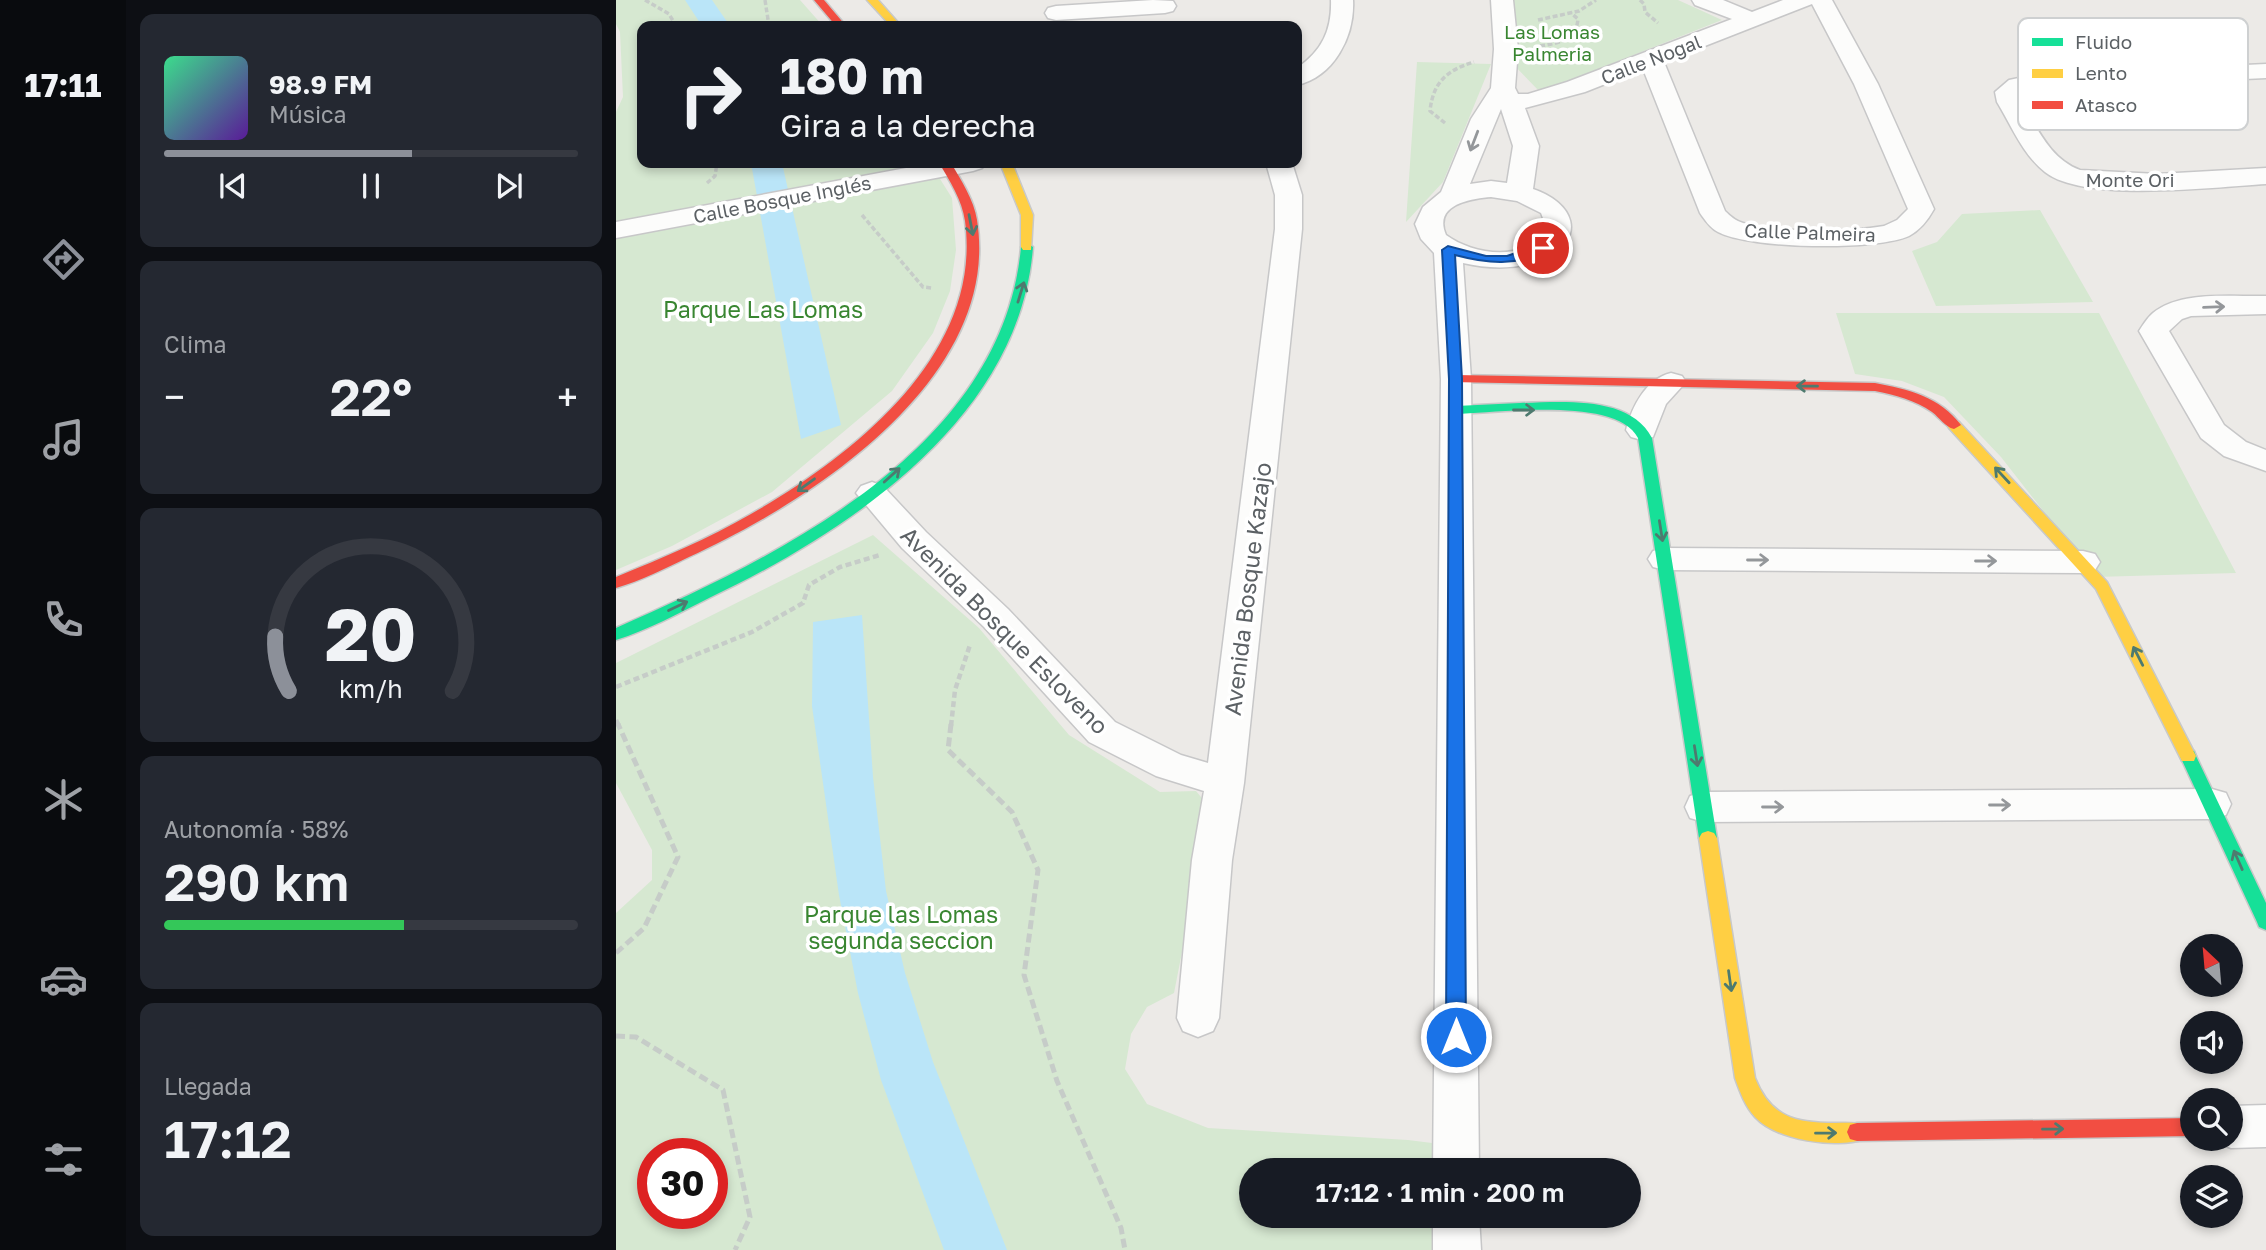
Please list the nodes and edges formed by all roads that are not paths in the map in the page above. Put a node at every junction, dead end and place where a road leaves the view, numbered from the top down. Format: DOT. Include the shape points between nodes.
graph roads {
  1 [pos="819,0"];
  2 [pos="872,0"];
  3 [pos="1342,0"];
  4 [pos="1502,0"];
  5 [pos="1703,0"];
  6 [pos="1803,0"];
  7 [pos="1821,0"];
  8 [pos="1167,11"];
  9 [pos="1056,13"];
  10 [pos="1751,19"];
  11 [pos="837,21"];
  12 [pos="891,21"];
  13 [pos="1651,59"];
  14 [pos="2266,71"];
  15 [pos="2248,72"];
  16 [pos="1302,75"];
  17 [pos="2018,85"];
  18 [pos="1502,97"];
  19 [pos="2018,115"];
  20 [pos="2027,130"];
  21 [pos="937,168"];
  22 [pos="957,168"];
  23 [pos="1008,168"];
  24 [pos="1282,168"];
  25 [pos="2266,176"];
  26 [pos="1519,192"];
  27 [pos="1452,197"];
  28 [pos="616,230"];
  29 [pos="1448,250"];
  30 [pos="2266,305"];
  31 [pos="1671,382"];
  32 [pos="1456,394"];
  33 [pos="1642,430"];
  34 [pos="2266,461"];
  35 [pos="872,493"];
  36 [pos="1665,559"];
  37 [pos="2084,562"];
  38 [pos="616,583"];
  39 [pos="616,634"];
  40 [pos="1225,783"];
  41 [pos="2212,804"];
  42 [pos="1704,807"];
  43 [pos="2266,922"];
  44 [pos="1198,1018"];
  45 [pos="2266,1126"];
  46 [pos="2180,1127"];
  47 [pos="2243,1127"];
  48 [pos="1456,1158"];
  49 [pos="1456,1228"];
  50 [pos="1457,1250"];
  1 -- 11 [label="street"];
  2 -- 12 [label="street"];
  3 -- 16 [label="street" via="1340,35 1312,70"];
  4 -- 18 [label="street" via="1506,49"];
  5 -- 10 [label="street"];
  6 -- 10 [label="street, Calle Nogal"];
  7 -- 13 [label="street, Calle Palmeira" via="1866,84 1921,209 1914,221 1888,234 1746,233 1723,225 1713,213"];
  8 -- 9 [label="street"];
  10 -- 13 [label="street, Calle Nogal"];
  13 -- 18 [label="street, Calle Nogal" via="1543,98"];
  14 -- 15 [label="street, Monte Ori"];
  17 -- 19 [label="street, Monte Ori" via="2007,92"];
  18 -- 26 [label="street" via="1519,120 1527,146"];
  18 -- 27 [label="street, one-way" via="1483,119"];
  20 -- 25 [label="street, Monte Ori" via="2045,159 2076,179 2111,182"];
  21 -- 28 [label="street, Calle Bosque Inglés"];
  22 -- 38 [label="street, one-way" via="972,220 975,254 970,290 941,355 911,399 876,434 776,506 707,544"];
  35 -- 23 [label="street, one-way" via="943,427 980,384 1008,332 1024,283 1029,231"];
  24 -- 40 [label="street, Avenida Bosque Kazajo" via="1288,180 1290,208"];
  26 -- 27 [label="street" via="1477,190"];
  26 -- 29 [label="street" via="1549,206 1557,217 1559,228 1543,248 1507,259 1476,258"];
  27 -- 29 [label="street" via="1430,217 1429,229"];
  29 -- 32 [label="street"];
  34 -- 30 [label="street, one-way" via="2235,449 2213,432 2154,331 2163,316 2189,307"];
  31 -- 32 [label="street"];
  31 -- 33 [label="street" via="1653,396"];
  37 -- 31 [label="street, one-way" via="1938,407 1924,398 1875,387"];
  32 -- 33 [label="street, one-way" via="1604,410 1628,417"];
  32 -- 48 [label="street"];
  33 -- 36 [label="street, one-way"];
  39 -- 35 [label="street, one-way" via="776,558"];
  35 -- 40 [label="street, Avenida Bosque Esloveno" via="1102,732 1169,766"];
  36 -- 37 [label="street, one-way"];
  36 -- 42 [label="street, one-way"];
  41 -- 37 [label="street, one-way" via="2102,586"];
  40 -- 44 [label="street, Avenida Bosque Kazajo" via="1212,860"];
  42 -- 41 [label="street, one-way"];
  43 -- 41 [label="street, one-way"];
  42 -- 46 [label="street, one-way" via="1748,1096 1762,1114 1783,1127 1808,1133"];
  45 -- 47 [label="street"];
  49 -- 50 [label="street"];
}
